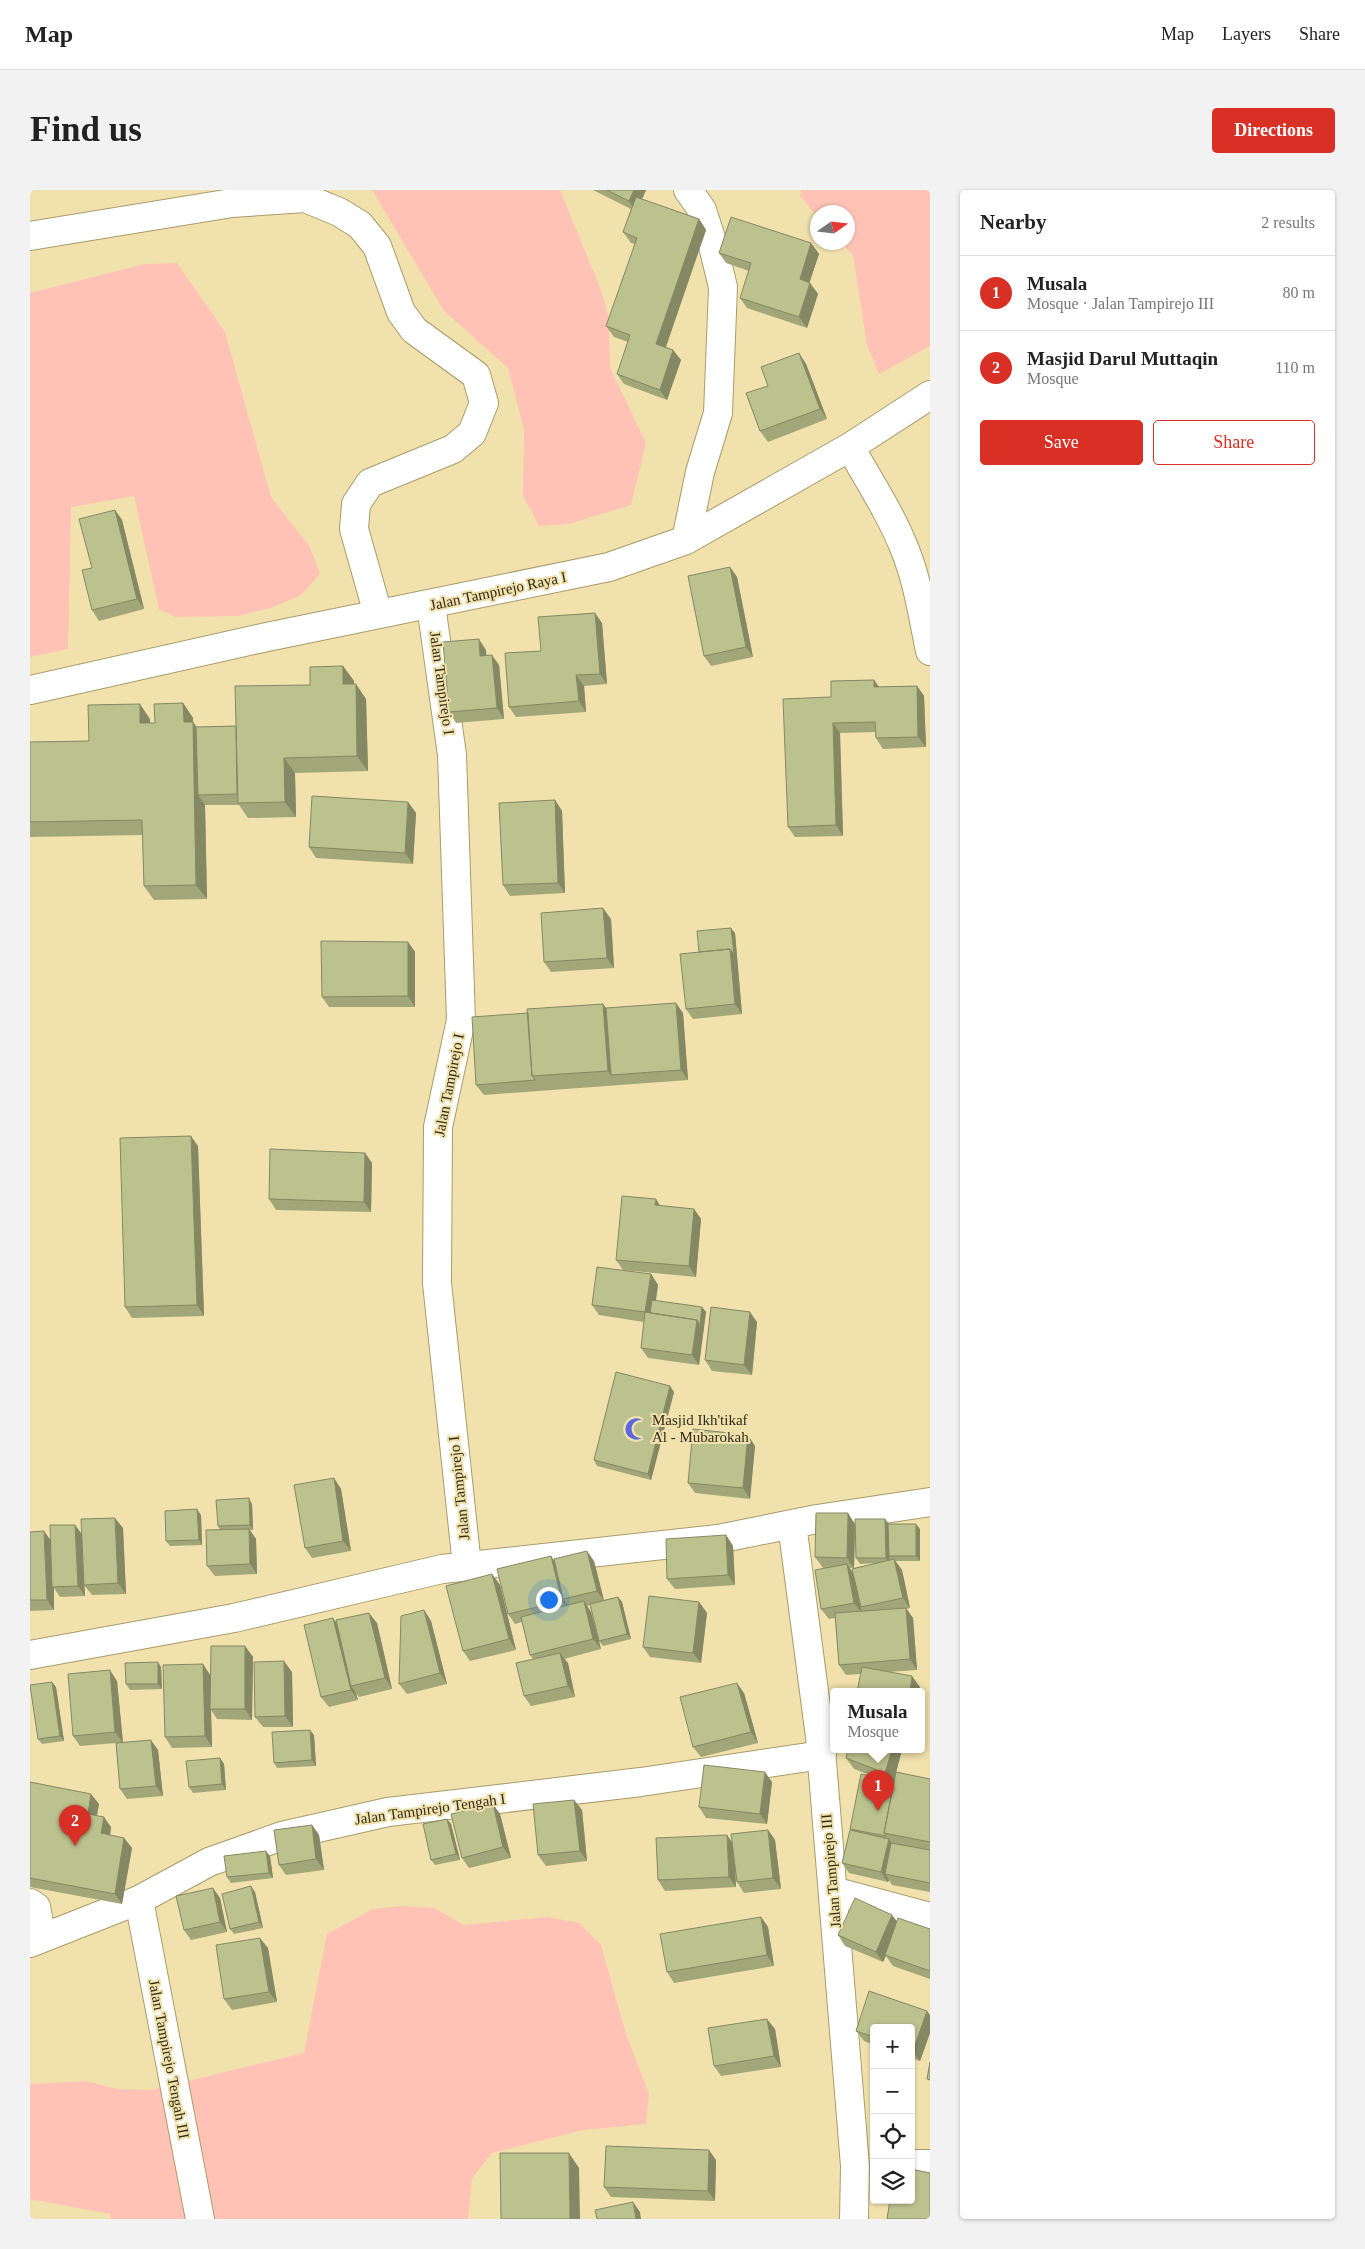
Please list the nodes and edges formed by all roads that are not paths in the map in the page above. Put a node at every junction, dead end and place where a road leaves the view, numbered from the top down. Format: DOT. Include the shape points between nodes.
graph roads {
  1 [pos="688,190"];
  2 [pos="300,194"];
  3 [pos="30,236"];
  4 [pos="930,395"];
  5 [pos="850,447"];
  6 [pos="686,540"];
  7 [pos="431,605"];
  8 [pos="378,614"];
  9 [pos="930,651"];
  10 [pos="30,690"];
  11 [pos="930,1502"];
  12 [pos="792,1524"];
  13 [pos="467,1566"];
  14 [pos="30,1655"];
  15 [pos="822,1755"];
  16 [pos="832,1892"];
  17 [pos="139,1900"];
  18 [pos="30,1903"];
  19 [pos="930,1918"];
  20 [pos="36,1941"];
  21 [pos="915,2164"];
  22 [pos="930,2164"];
  23 [pos="865,2165"];
  24 [pos="200,2219"];
  25 [pos="854,2219"];
  1 -- 6 [label="street" via="702,210 723,287 718,413 700,472"];
  2 -- 3 [label="street"];
  2 -- 8 [label="street" via="360,225 377,246 401,312 414,330 476,375 484,403 472,433 453,449 370,483 356,504 354,529"];
  4 -- 5 [label="street, Jalan Tampirejo Raya I"];
  5 -- 6 [label="street, Jalan Tampirejo Raya I"];
  5 -- 9 [label="street" via="895,526 906,552"];
  6 -- 7 [label="street, Jalan Tampirejo Raya I" via="609,567"];
  7 -- 8 [label="street, Jalan Tampirejo Raya I"];
  7 -- 13 [label="street, Jalan Tampirejo I" via="452,755 461,1020 438,1127 437,1283"];
  8 -- 10 [label="street, Jalan Tampirejo Raya I"];
  11 -- 12 [label="street"];
  12 -- 13 [label="street" via="718,1539"];
  12 -- 15 [label="street, Jalan Tampirejo III"];
  13 -- 14 [label="street" via="442,1569 234,1618"];
  15 -- 16 [label="street, Jalan Tampirejo III"];
  15 -- 17 [label="street, Jalan Tampirejo Tengah I" via="641,1782 388,1812 282,1836 209,1862"];
  16 -- 19 [label="street"];
  16 -- 23 [label="street, Jalan Tampirejo III"];
  17 -- 20 [label="street, Jalan Tampirejo Tengah I"];
  17 -- 24 [label="street, Jalan Tampirejo Tengah III"];
  18 -- 20 [label="street" via="36,1907"];
  21 -- 22 [label="street"];
  23 -- 25 [label="street, Jalan Tampirejo III"];
}
